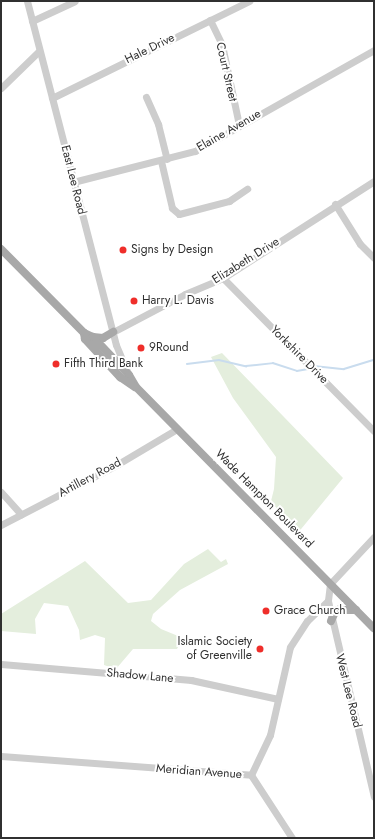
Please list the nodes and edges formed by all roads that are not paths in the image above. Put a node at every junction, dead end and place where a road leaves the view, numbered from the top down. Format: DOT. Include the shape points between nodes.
graph roads {
  1 [pos="27,1"];
  2 [pos="75,1"];
  3 [pos="249,1"];
  4 [pos="210,20"];
  5 [pos="32,21"];
  6 [pos="374,50"];
  7 [pos="39,51"];
  8 [pos="1,88"];
  9 [pos="146,97"];
  10 [pos="52,98"];
  11 [pos="239,125"];
  12 [pos="164,160"];
  13 [pos="374,181"];
  14 [pos="73,182"];
  15 [pos="247,189"];
  16 [pos="335,204"];
  17 [pos="1,249"];
  18 [pos="374,258"];
  19 [pos="223,278"];
  20 [pos="113,332"];
  21 [pos="84,333"];
  22 [pos="93,337"];
  23 [pos="102,353"];
  24 [pos="129,375"];
  25 [pos="136,387"];
  26 [pos="178,429"];
  27 [pos="374,431"];
  28 [pos="1,492"];
  29 [pos="21,514"];
  30 [pos="1,525"];
  31 [pos="374,537"];
  32 [pos="330,584"];
  33 [pos="328,601"];
  34 [pos="356,610"];
  35 [pos="331,621"];
  36 [pos="374,628"];
  37 [pos="1,664"];
  38 [pos="278,700"];
  39 [pos="1,756"];
  40 [pos="371,769"];
  41 [pos="251,775"];
  42 [pos="374,798"];
  43 [pos="292,838"];
  1 -- 5 [label="street, East Lee Road"];
  2 -- 5 [label="street"];
  3 -- 4 [label="street, Hale Drive"];
  4 -- 10 [label="street, Hale Drive"];
  4 -- 11 [label="street, Court Street" via="222,44"];
  5 -- 7 [label="street, East Lee Road"];
  6 -- 11 [label="street, Elaine Avenue"];
  7 -- 8 [label="street"];
  7 -- 10 [label="street, East Lee Road"];
  9 -- 12 [label="street" via="158,124"];
  10 -- 14 [label="street, East Lee Road"];
  11 -- 12 [label="street, Elaine Avenue" via="195,151"];
  12 -- 14 [label="street, Elaine Avenue"];
  12 -- 15 [label="street" via="172,208 179,214 229,201"];
  13 -- 16 [label="street, Elizabeth Drive"];
  14 -- 20 [label="street, East Lee Road"];
  16 -- 18 [label="street" via="360,244"];
  16 -- 19 [label="street, Elizabeth Drive"];
  17 -- 21 [label="main road, Wade Hampton Boulevard"];
  19 -- 20 [label="street, Elizabeth Drive" via="185,294"];
  19 -- 27 [label="street, Yorkshire Drive"];
  20 -- 22 [label="main road" via="103,338"];
  20 -- 23 [label="street"];
  20 -- 24 [label="street, East Lee Road"];
  21 -- 22 [label="main road, Wade Hampton Boulevard"];
  21 -- 23 [label="main road, Wade Hampton Boulevard" via="85,339"];
  22 -- 23 [label="main road, Wade Hampton Boulevard"];
  23 -- 24 [label="main road, Wade Hampton Boulevard"];
  23 -- 25 [label="main road, Wade Hampton Boulevard" via="123,380"];
  24 -- 25 [label="main road, Wade Hampton Boulevard"];
  25 -- 26 [label="main road, Wade Hampton Boulevard"];
  26 -- 29 [label="street, Artillery Road" via="118,464"];
  26 -- 32 [label="main road, Wade Hampton Boulevard"];
  28 -- 29 [label="street"];
  29 -- 30 [label="street, Artillery Road"];
  31 -- 32 [label="street"];
  32 -- 33 [label="street, West Lee Road"];
  32 -- 34 [label="main road, Wade Hampton Boulevard"];
  33 -- 35 [label="street, West Lee Road"];
  33 -- 38 [label="street, Meridian Avenue" via="303,625 290,647"];
  34 -- 35 [label="main road" via="338,610"];
  34 -- 36 [label="main road, Wade Hampton Boulevard"];
  35 -- 40 [label="street, West Lee Road"];
  37 -- 38 [label="street, Shadow Lane" via="191,680"];
  38 -- 41 [label="street, Meridian Avenue" via="270,735"];
  39 -- 41 [label="street, Meridian Avenue"];
  40 -- 42 [label="street, West Lee Road"];
  41 -- 43 [label="street"];
}
